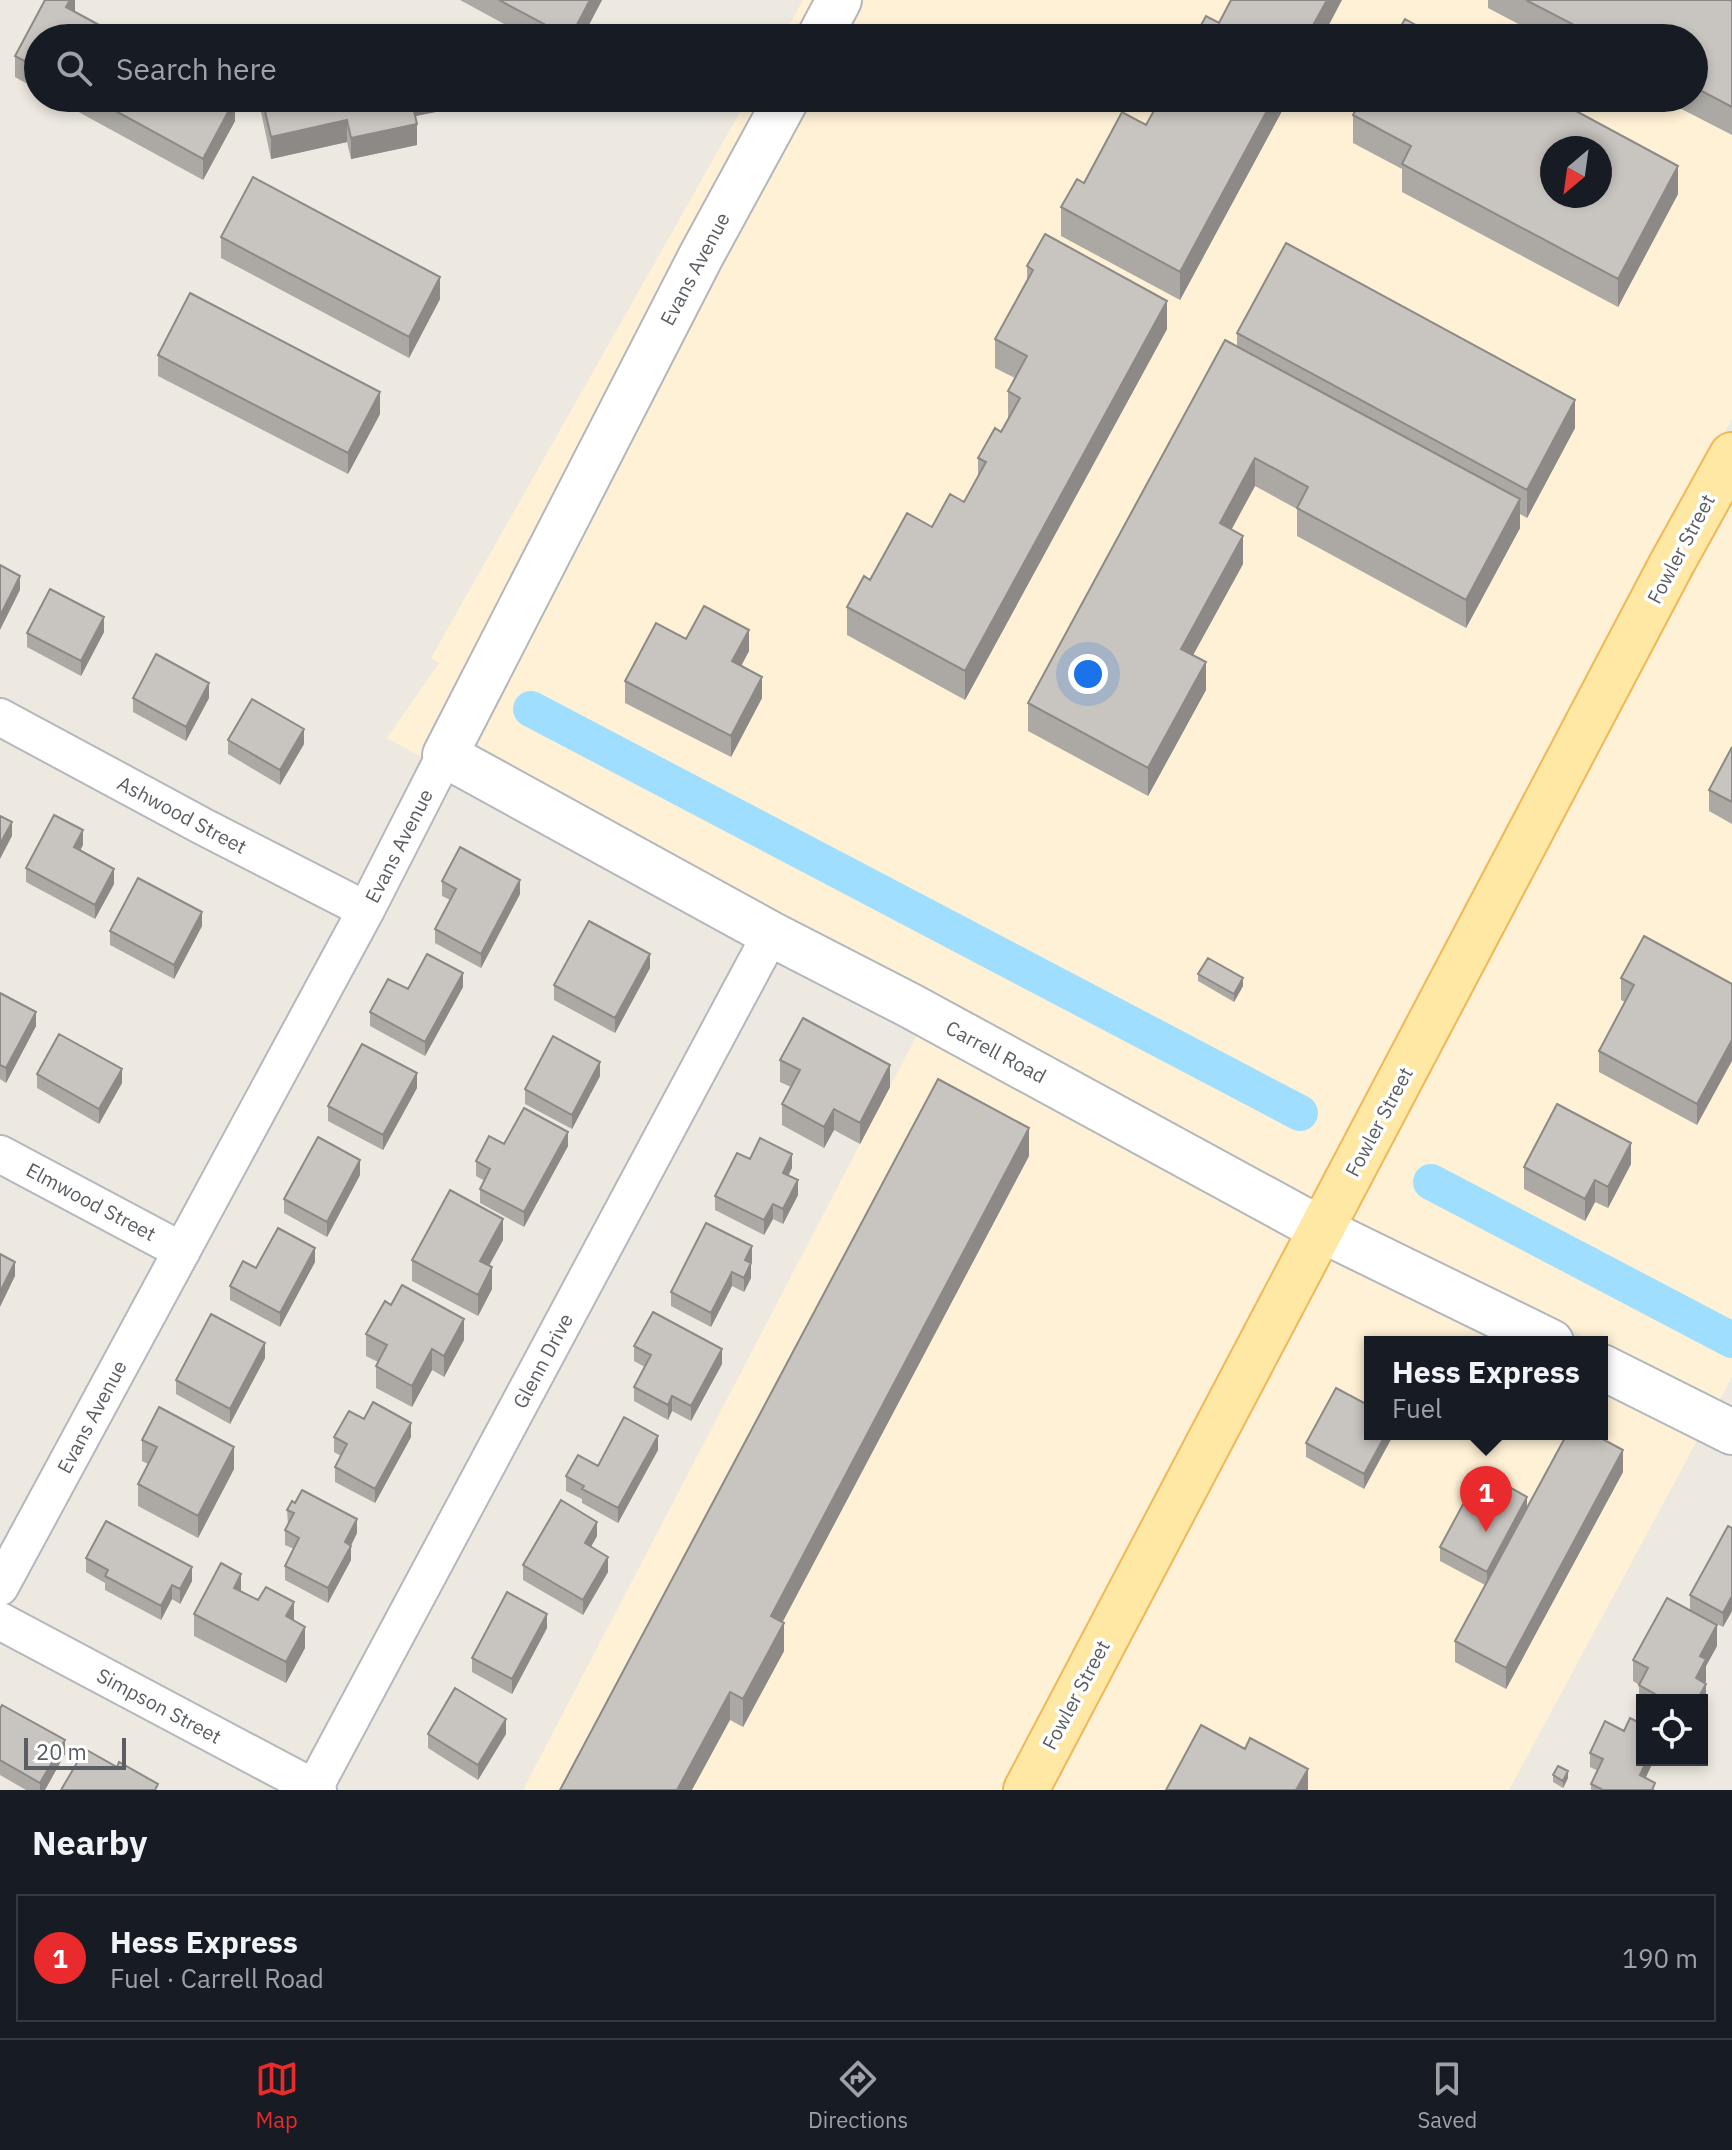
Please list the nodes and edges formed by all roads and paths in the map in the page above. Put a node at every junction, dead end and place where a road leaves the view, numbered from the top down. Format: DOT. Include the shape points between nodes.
graph roads {
  1 [pos="839,0"];
  2 [pos="826,24"];
  3 [pos="779,112"];
  4 [pos="1732,455"];
  5 [pos="0,717"];
  6 [pos="445,755"];
  7 [pos="366,910"];
  8 [pos="771,934"];
  9 [pos="0,1154"];
  10 [pos="1322,1230"];
  11 [pos="182,1251"];
  12 [pos="1539,1336"];
  13 [pos="1608,1370"];
  14 [pos="1732,1432"];
  15 [pos="0,1587"];
  16 [pos="0,1621"];
  17 [pos="316,1789"];
  18 [pos="1026,1790"];
  1 -- 2 [label="street"];
  3 -- 6 [label="street, Evans Avenue"];
  4 -- 10 [label="main road, Fowler Street"];
  5 -- 7 [label="street, Ashwood Street"];
  6 -- 7 [label="street, Evans Avenue"];
  6 -- 8 [label="street, Carrell Road"];
  7 -- 11 [label="street, Evans Avenue"];
  8 -- 10 [label="street, Carrell Road"];
  8 -- 17 [label="street, Glenn Drive"];
  9 -- 11 [label="street, Elmwood Street"];
  10 -- 12 [label="street, Carrell Road"];
  10 -- 18 [label="main road, Fowler Street"];
  11 -- 15 [label="street, Evans Avenue"];
  13 -- 14 [label="street"];
  16 -- 17 [label="street, Simpson Street"];
}
